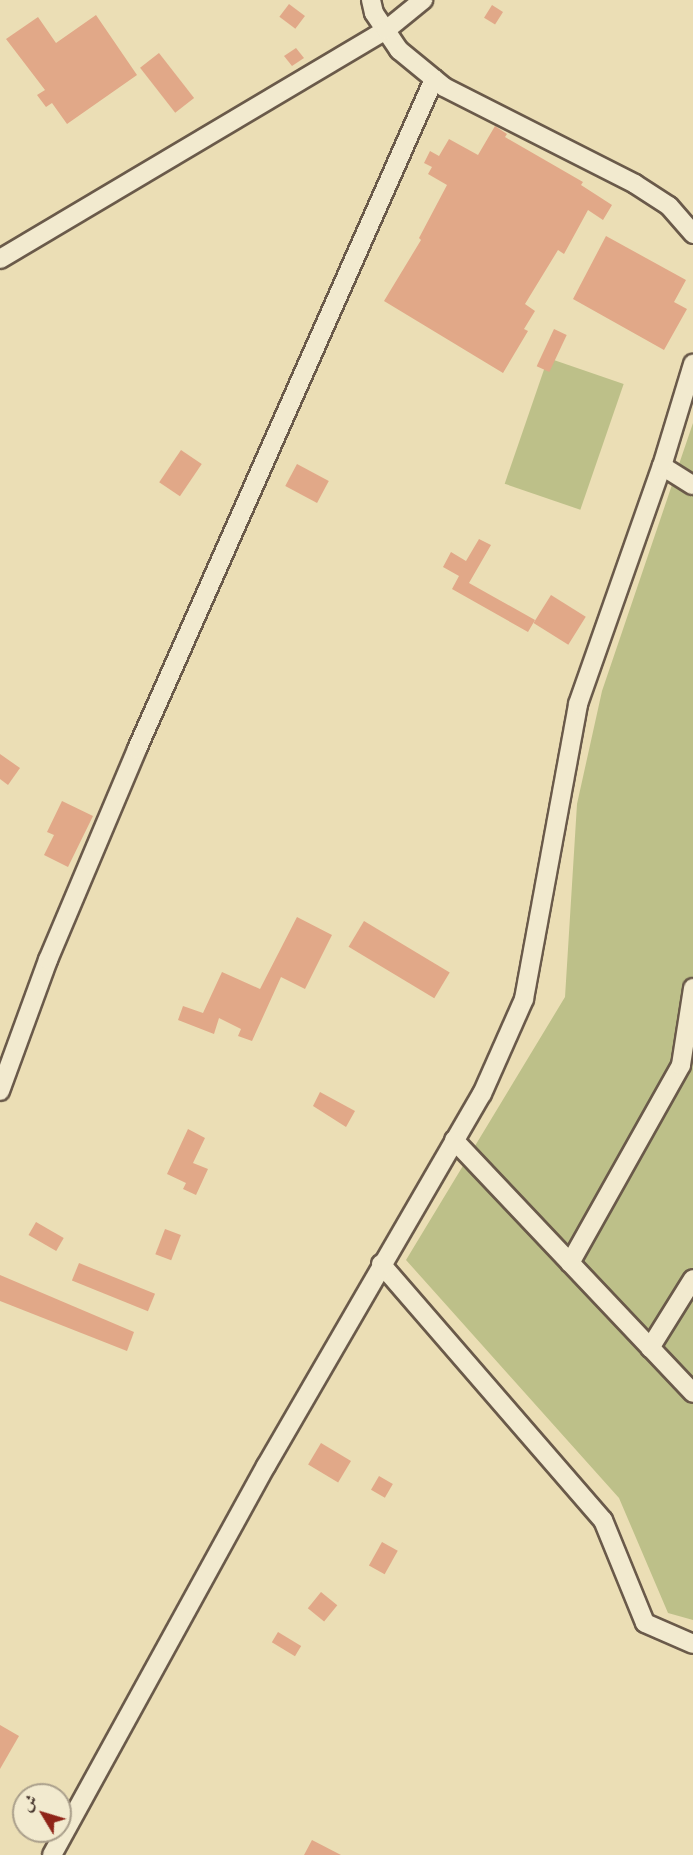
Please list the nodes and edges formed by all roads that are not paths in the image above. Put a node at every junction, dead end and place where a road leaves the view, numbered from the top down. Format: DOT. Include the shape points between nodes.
graph roads {
  1 [pos="371,0"];
  2 [pos="423,0"];
  3 [pos="386,30"];
  4 [pos="434,78"];
  5 [pos="693,234"];
  6 [pos="0,259"];
  7 [pos="693,364"];
  8 [pos="662,466"];
  9 [pos="693,485"];
  10 [pos="693,988"];
  11 [pos="0,1090"];
  12 [pos="454,1140"];
  13 [pos="570,1263"];
  14 [pos="381,1264"];
  15 [pos="693,1279"];
  16 [pos="650,1348"];
  17 [pos="693,1393"];
  18 [pos="693,1644"];
  19 [pos="52,1855"];
  1 -- 3 [label="street"];
  2 -- 3 [label="street"];
  3 -- 4 [label="street" via="399,50"];
  3 -- 6 [label="street"];
  4 -- 5 [label="street" via="635,184 669,207"];
  4 -- 11 [label="street" via="132,759 48,960"];
  7 -- 8 [label="street"];
  8 -- 9 [label="street"];
  8 -- 12 [label="street" via="578,704 524,999 482,1094"];
  10 -- 13 [label="street" via="681,1065"];
  12 -- 13 [label="street"];
  12 -- 14 [label="street"];
  13 -- 16 [label="street"];
  14 -- 18 [label="street" via="603,1520 645,1623"];
  14 -- 19 [label="street"];
  15 -- 16 [label="street"];
  16 -- 17 [label="street"];
}
